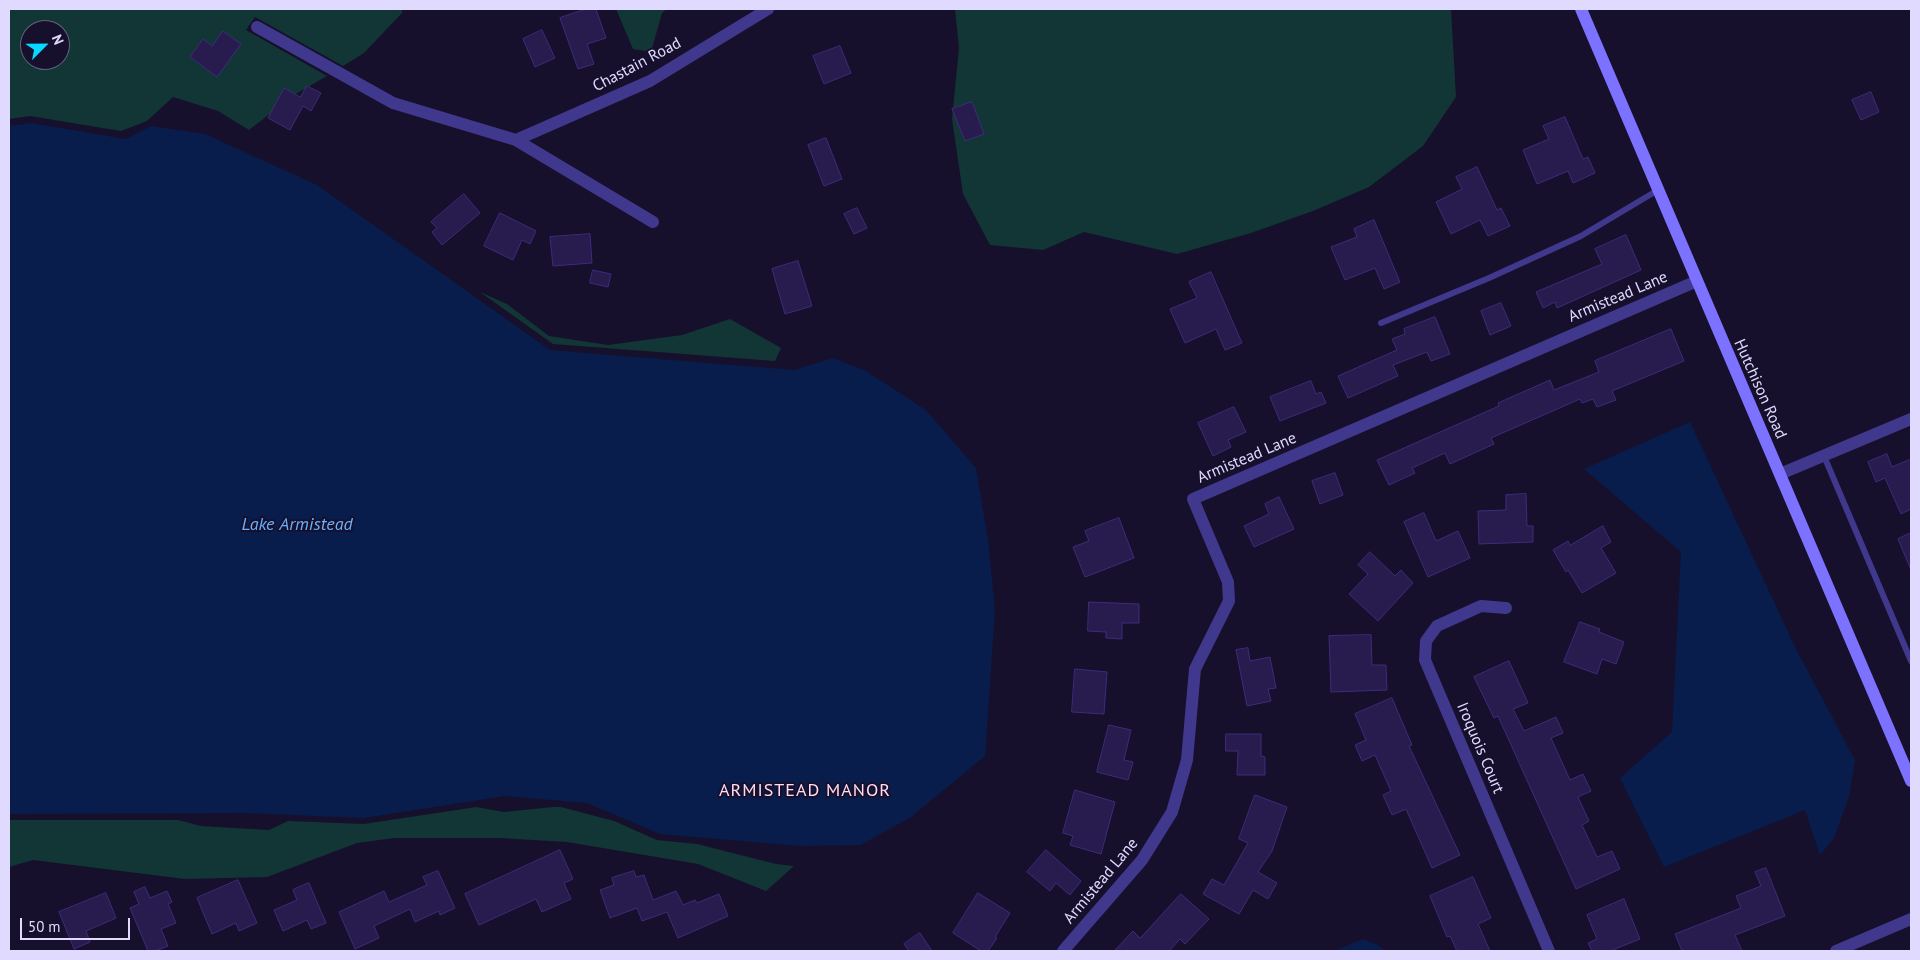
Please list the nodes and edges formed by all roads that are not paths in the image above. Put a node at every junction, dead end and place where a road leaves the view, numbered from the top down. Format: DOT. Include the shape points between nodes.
graph roads {
  1 [pos="768,9"];
  2 [pos="1581,9"];
  3 [pos="257,27"];
  4 [pos="516,140"];
  5 [pos="1658,190"];
  6 [pos="653,222"];
  7 [pos="1697,281"];
  8 [pos="1381,323"];
  9 [pos="1911,418"];
  10 [pos="1824,456"];
  11 [pos="1780,474"];
  12 [pos="1506,608"];
  13 [pos="1911,661"];
  14 [pos="1911,782"];
  15 [pos="1911,919"];
  16 [pos="1063,951"];
  17 [pos="1549,951"];
  18 [pos="1836,951"];
  1 -- 4 [label="street, Chastain Road" via="650,81"];
  2 -- 5 [label="street, Hutchison Road"];
  3 -- 4 [label="street" via="394,104"];
  4 -- 6 [label="street"];
  5 -- 7 [label="street, Hutchison Road"];
  5 -- 8 [label="lane" via="1581,236"];
  7 -- 11 [label="street, Hutchison Road"];
  7 -- 16 [label="street, Armistead Lane" via="1193,499 1228,582 1229,601 1195,669 1187,760 1172,812 1142,860"];
  9 -- 10 [label="street"];
  10 -- 11 [label="street"];
  10 -- 13 [label="lane"];
  11 -- 14 [label="street, Hutchison Road"];
  12 -- 17 [label="street, Iroquois Court" via="1481,606 1437,626 1426,641 1425,660"];
  15 -- 18 [label="street"];
}
